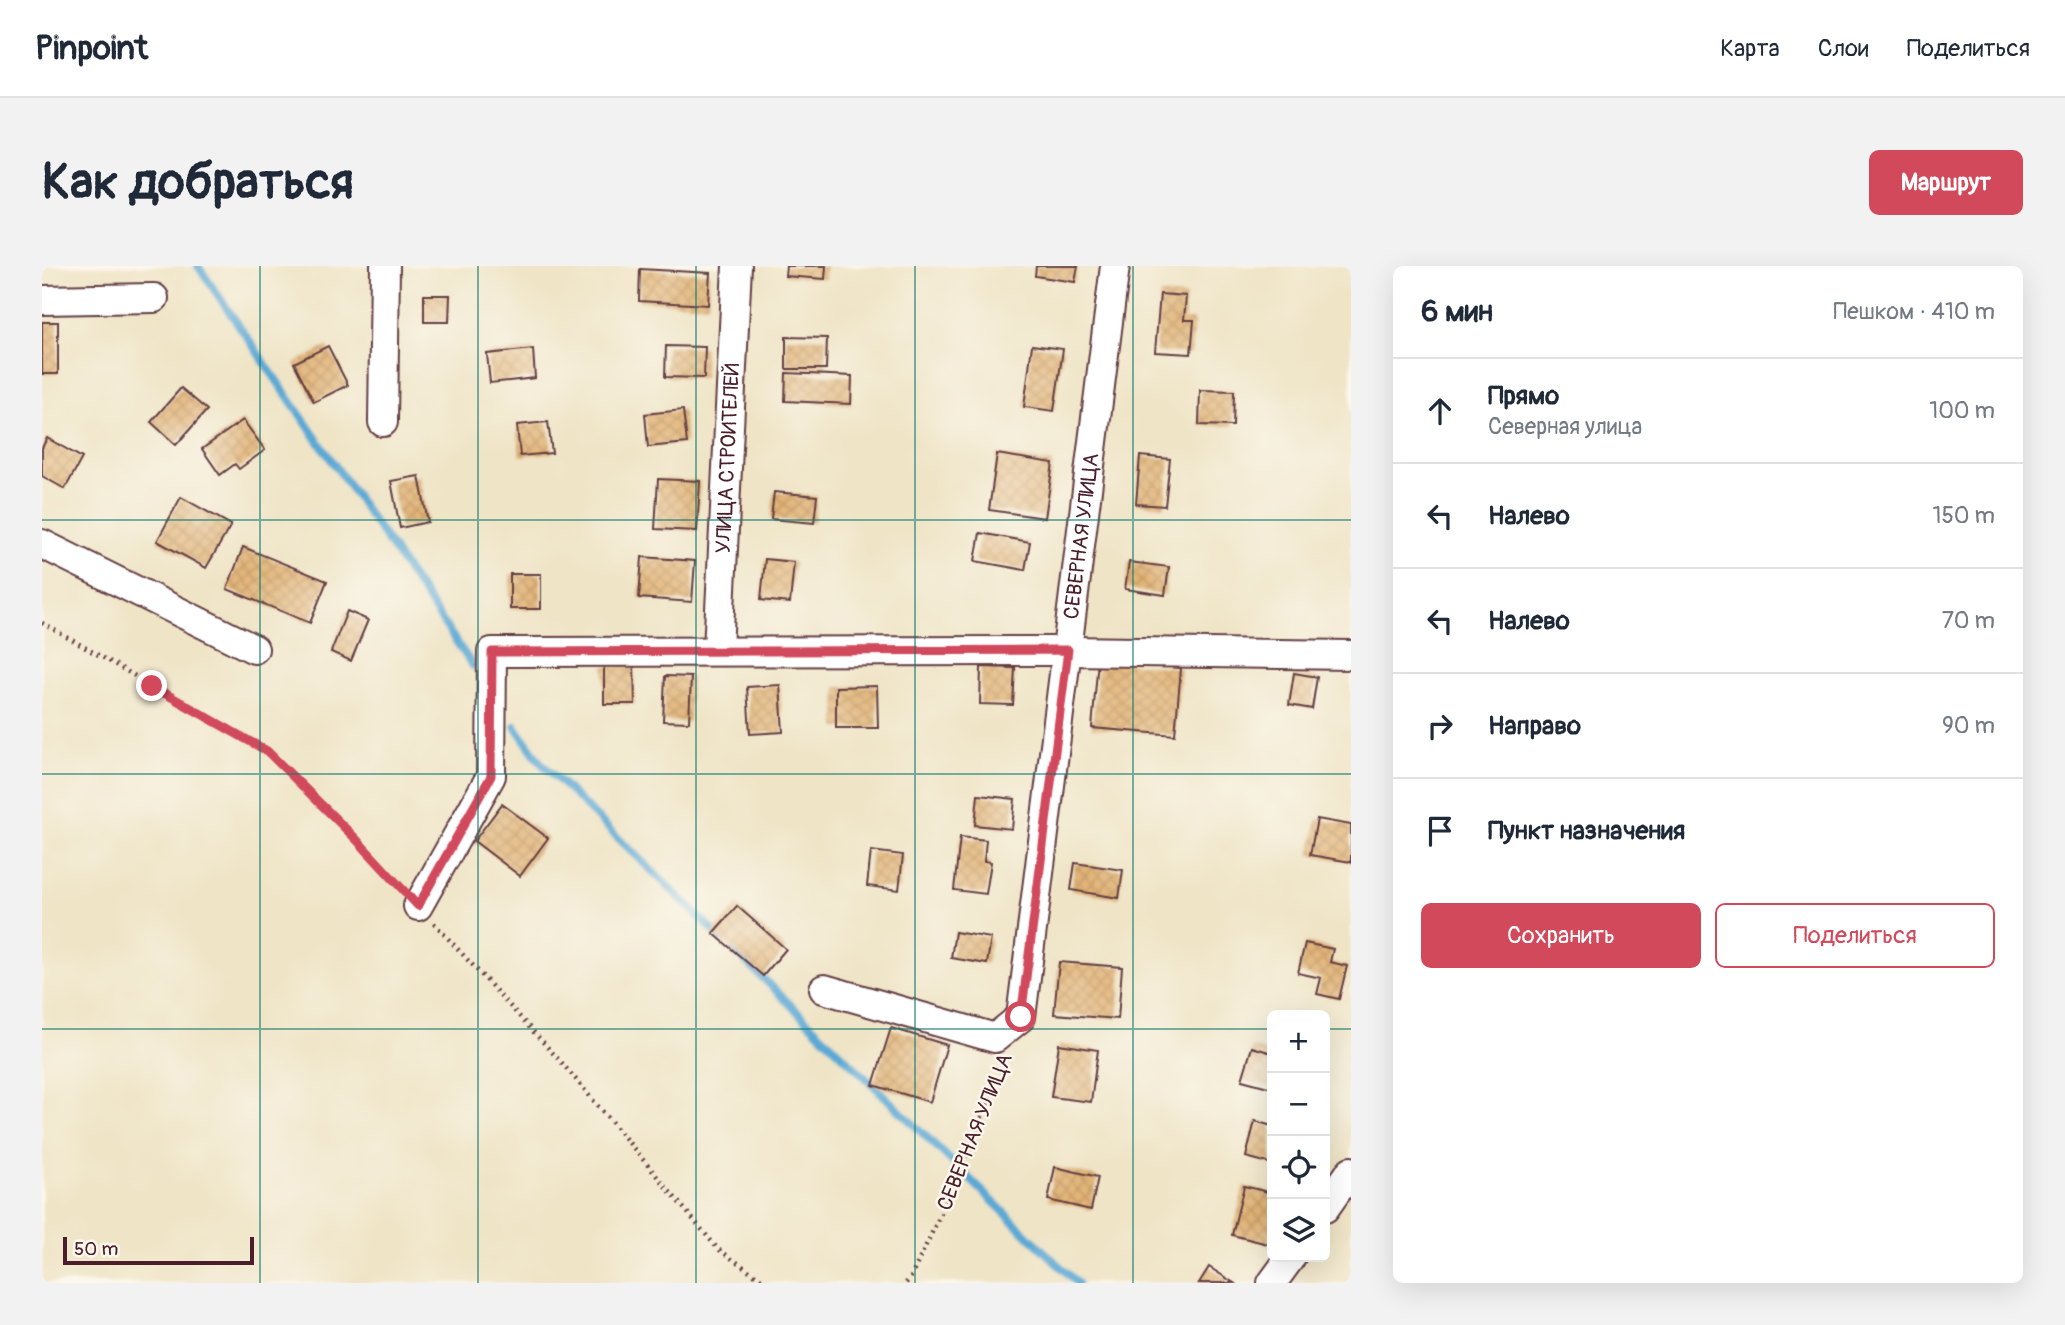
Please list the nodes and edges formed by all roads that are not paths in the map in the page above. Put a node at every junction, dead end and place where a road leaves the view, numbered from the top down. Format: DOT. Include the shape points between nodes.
graph roads {
  1 [pos="385,266"];
  2 [pos="737,266"];
  3 [pos="1115,266"];
  4 [pos="154,298"];
  5 [pos="42,300"];
  6 [pos="383,422"];
  7 [pos="42,544"];
  8 [pos="254,649"];
  9 [pos="718,650"];
  10 [pos="1068,650"];
  11 [pos="1351,655"];
  12 [pos="418,906"];
  13 [pos="824,989"];
  14 [pos="1351,1171"];
  15 [pos="1330,1201"];
  16 [pos="1287,1262"];
  17 [pos="1272,1283"];
  1 -- 6 [label="street"];
  2 -- 9 [label="street, УЛИЦА СТРОИТЕЛЕЙ"];
  3 -- 10 [label="street, СЕВЕРНАЯ УЛИЦА"];
  4 -- 5 [label="street"];
  7 -- 8 [label="street"];
  9 -- 10 [label="street"];
  9 -- 12 [label="street" via="492,652 491,776"];
  10 -- 11 [label="street"];
  10 -- 13 [label="street, СЕВЕРНАЯ УЛИЦА" via="1021,1017 995,1038"];
  14 -- 15 [label="street"];
  16 -- 17 [label="street"];
}
